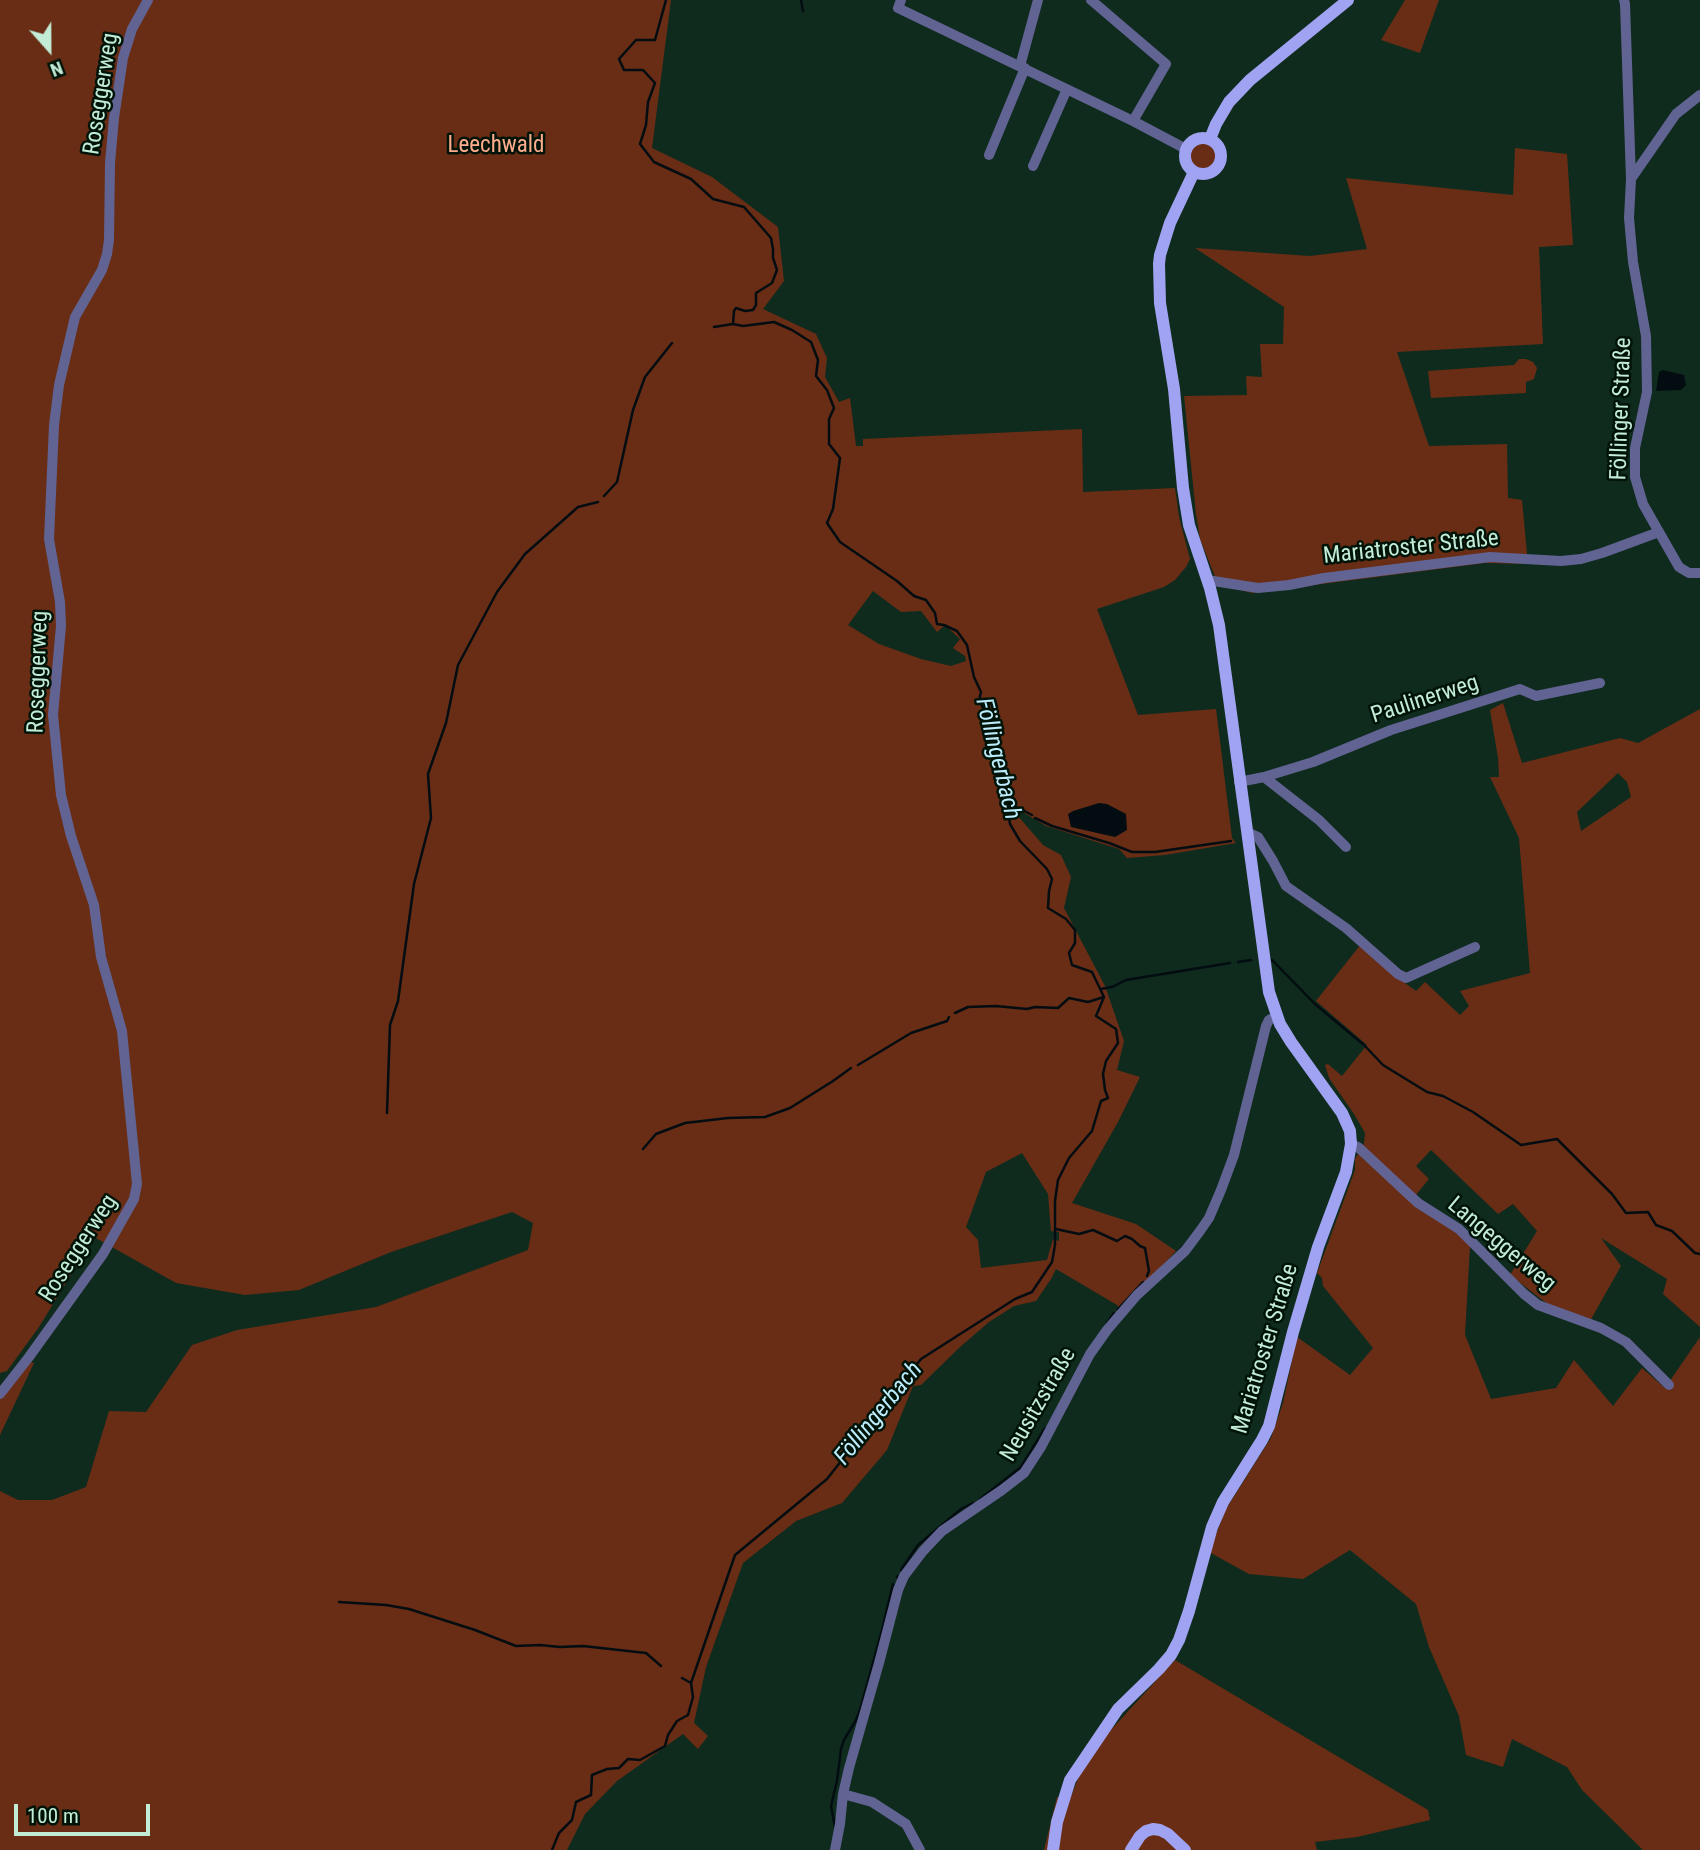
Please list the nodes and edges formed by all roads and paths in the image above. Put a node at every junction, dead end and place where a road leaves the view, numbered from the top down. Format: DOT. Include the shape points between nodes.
graph roads {
  1 [pos="148,0"];
  2 [pos="901,0"];
  3 [pos="1038,0"];
  4 [pos="1091,0"];
  5 [pos="1348,0"];
  6 [pos="1628,1"];
  7 [pos="1023,67"];
  8 [pos="1066,89"];
  9 [pos="1700,95"];
  10 [pos="1133,121"];
  11 [pos="1210,139"];
  12 [pos="1186,149"];
  13 [pos="989,155"];
  14 [pos="1033,166"];
  15 [pos="1194,172"];
  16 [pos="1631,179"];
  17 [pos="1659,532"];
  18 [pos="1700,573"];
  19 [pos="1207,580"];
  20 [pos="1600,683"];
  21 [pos="1264,777"];
  22 [pos="1240,782"];
  23 [pos="1247,832"];
  24 [pos="1346,847"];
  25 [pos="1475,947"];
  26 [pos="1277,1016"];
  27 [pos="1351,1144"];
  28 [pos="1669,1385"];
  29 [pos="0,1394"];
  30 [pos="843,1794"];
  31 [pos="835,1850"];
  32 [pos="920,1850"];
  33 [pos="1053,1850"];
  34 [pos="1131,1850"];
  35 [pos="1185,1850"];
  1 -- 29 [label="street, Roseggerweg" via="123,58 110,163 107,254 75,317 59,385 49,539 60,602 53,715 61,795 94,905 101,957 122,1031 138,1184 103,1254"];
  2 -- 7 [label="street" via="898,8"];
  3 -- 7 [label="street"];
  4 -- 10 [label="street" via="1166,64"];
  5 -- 11 [label="main road" via="1250,80 1229,102"];
  6 -- 16 [label="street, Föllinger Straße"];
  7 -- 8 [label="street"];
  7 -- 13 [label="street"];
  8 -- 10 [label="street"];
  8 -- 14 [label="street"];
  9 -- 16 [label="street" via="1676,114"];
  10 -- 12 [label="street"];
  11 -- 12 [label="main road" via="1199,138"];
  11 -- 15 [label="main road" via="1222,153 1219,166 1208,174"];
  12 -- 15 [label="main road" via="1186,163"];
  15 -- 19 [label="main road, Mariatroster Straße" via="1170,223 1158,273 1183,488 1189,525"];
  16 -- 17 [label="street, Föllinger Straße" via="1629,218 1646,336 1647,392 1635,448 1635,477 1643,505"];
  17 -- 18 [label="street, Föllinger Straße" via="1679,567"];
  17 -- 19 [label="street, Mariatroster Straße" via="1581,559 1490,557 1258,588"];
  19 -- 22 [label="main road, Mariatroster Straße" via="1219,625"];
  20 -- 21 [label="street, Paulinerweg" via="1536,696 1520,689"];
  21 -- 22 [label="street, Paulinerweg"];
  21 -- 24 [label="street"];
  22 -- 23 [label="main road, Mariatroster Straße"];
  23 -- 25 [label="street" via="1258,837 1286,886 1346,928 1398,974 1406,978"];
  23 -- 26 [label="main road, Mariatroster Straße" via="1267,980"];
  26 -- 27 [label="main road, Mariatroster Straße" via="1342,1113"];
  26 -- 30 [label="street, Neusitzstraße" via="1269,1020 1264,1033 1234,1156 1209,1218 1185,1251 1107,1330 1024,1473 942,1531 904,1576"];
  27 -- 28 [label="street, Langeggerweg" via="1418,1203 1459,1229 1524,1294 1626,1342"];
  27 -- 33 [label="main road, Mariatroster Straße" via="1269,1426 1212,1527 1179,1640 1159,1669 1118,1709 1076,1768 1064,1795"];
  30 -- 31 [label="street, Neusitzstraße"];
  30 -- 32 [label="street" via="872,1802 906,1824"];
  34 -- 35 [label="main road" via="1140,1836 1153,1829 1168,1834"];
}
